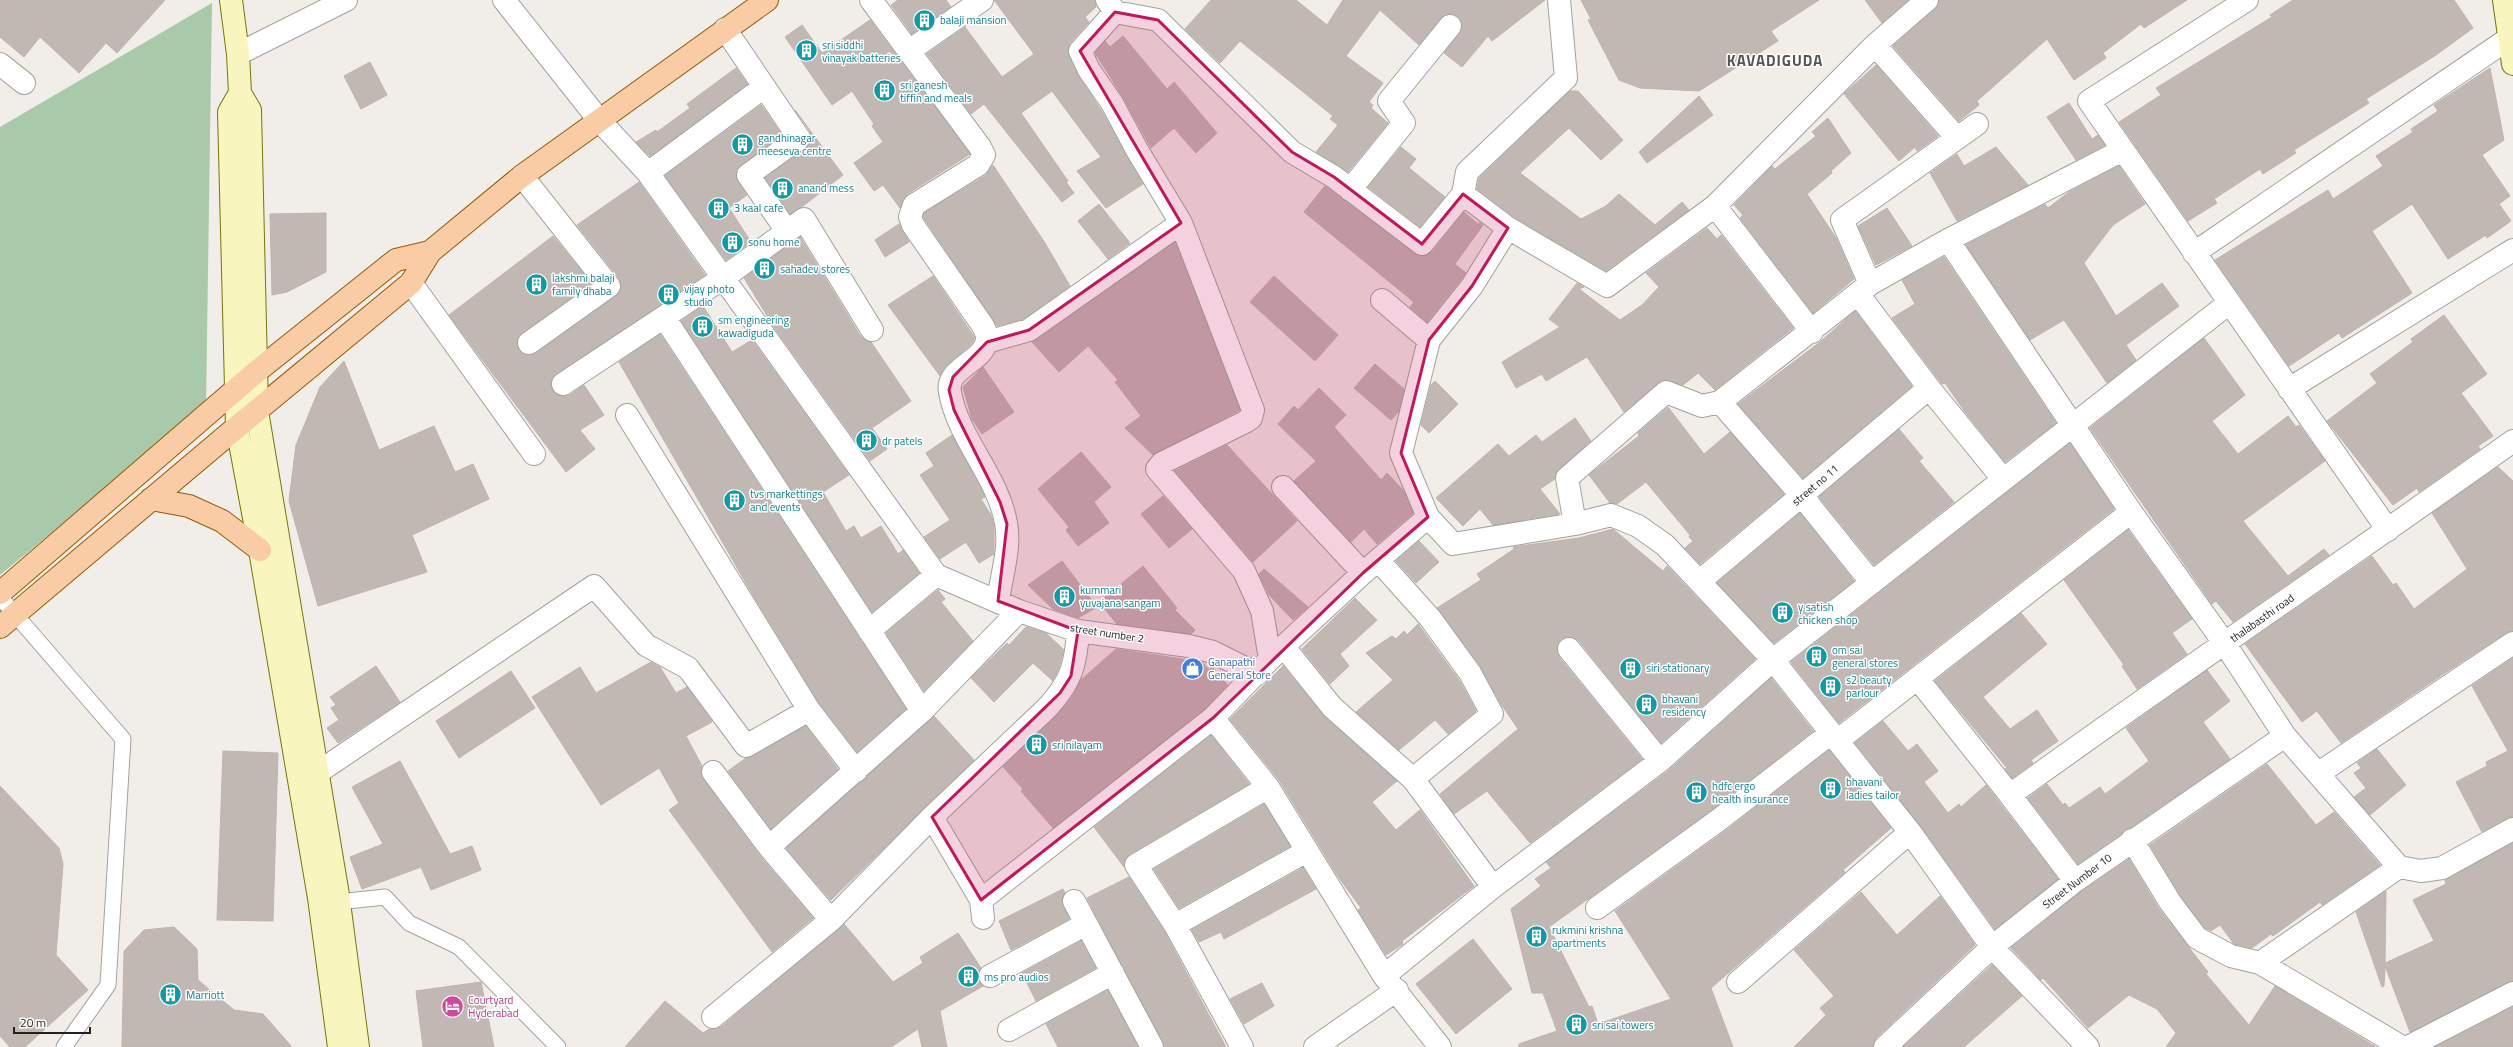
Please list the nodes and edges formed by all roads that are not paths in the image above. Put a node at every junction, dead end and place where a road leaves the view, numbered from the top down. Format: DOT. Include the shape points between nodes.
graph roads {
  1 [pos="231,0"];
  2 [pos="346,0"];
  3 [pos="504,0"];
  4 [pos="767,0"];
  5 [pos="871,0"];
  6 [pos="982,0"];
  7 [pos="1559,0"];
  8 [pos="1927,0"];
  9 [pos="2247,0"];
  10 [pos="2504,0"];
  11 [pos="1111,6"];
  12 [pos="1450,26"];
  13 [pos="725,29"];
  14 [pos="2508,39"];
  15 [pos="1875,45"];
  16 [pos="909,51"];
  17 [pos="238,54"];
  18 [pos="0,64"];
  19 [pos="2513,64"];
  20 [pos="24,83"];
  21 [pos="764,87"];
  22 [pos="240,93"];
  23 [pos="599,120"];
  24 [pos="1977,124"];
  25 [pos="1956,137"];
  26 [pos="2123,150"];
  27 [pos="648,173"];
  28 [pos="522,176"];
  29 [pos="1350,190"];
  30 [pos="1463,194"];
  31 [pos="1715,206"];
  32 [pos="1181,223"];
  33 [pos="1508,228"];
  34 [pos="787,231"];
  35 [pos="1948,240"];
  36 [pos="2513,250"];
  37 [pos="430,252"];
  38 [pos="2194,253"];
  39 [pos="723,278"];
  40 [pos="412,283"];
  41 [pos="1864,289"];
  42 [pos="1382,300"];
  43 [pos="2229,303"];
  44 [pos="664,317"];
  45 [pos="872,330"];
  46 [pos="1812,332"];
  47 [pos="1429,340"];
  48 [pos="987,342"];
  49 [pos="529,343"];
  50 [pos="256,372"];
  51 [pos="563,384"];
  52 [pos="1929,388"];
  53 [pos="236,389"];
  54 [pos="2288,389"];
  55 [pos="1720,402"];
  56 [pos="257,411"];
  57 [pos="627,415"];
  58 [pos="2072,426"];
  59 [pos="237,427"];
  60 [pos="2513,441"];
  61 [pos="534,454"];
  62 [pos="2003,479"];
  63 [pos="1283,487"];
  64 [pos="1802,496"];
  65 [pos="151,499"];
  66 [pos="2130,512"];
  67 [pos="1428,517"];
  68 [pos="1575,524"];
  69 [pos="2388,530"];
  70 [pos="260,550"];
  71 [pos="1370,566"];
  72 [pos="936,575"];
  73 [pos="1700,581"];
  74 [pos="1872,583"];
  75 [pos="0,593"];
  76 [pos="0,597"];
  77 [pos="998,601"];
  78 [pos="1019,611"];
  79 [pos="8,620"];
  80 [pos="869,631"];
  81 [pos="1078,631"];
  82 [pos="2513,643"];
  83 [pos="2225,644"];
  84 [pos="1569,649"];
  85 [pos="1270,660"];
  86 [pos="1773,660"];
  87 [pos="1916,678"];
  88 [pos="809,710"];
  89 [pos="922,711"];
  90 [pos="1212,718"];
  91 [pos="2285,736"];
  92 [pos="1834,737"];
  93 [pos="1660,761"];
  94 [pos="856,771"];
  95 [pos="714,772"];
  96 [pos="317,773"];
  97 [pos="2319,773"];
  98 [pos="1413,779"];
  99 [pos="1268,787"];
  100 [pos="2010,795"];
  101 [pos="932,818"];
  102 [pos="2513,829"];
  103 [pos="1910,832"];
  104 [pos="2132,840"];
  105 [pos="769,847"];
  106 [pos="1307,851"];
  107 [pos="2399,867"];
  108 [pos="2075,881"];
  109 [pos="1493,887"];
  110 [pos="1074,901"];
  111 [pos="338,902"];
  112 [pos="1597,908"];
  113 [pos="831,920"];
  114 [pos="1086,924"];
  115 [pos="1175,925"];
  116 [pos="1992,947"];
  117 [pos="2260,963"];
  118 [pos="1113,973"];
  119 [pos="990,976"];
  120 [pos="1738,982"];
  121 [pos="1391,983"];
  122 [pos="2513,993"];
  123 [pos="713,1017"];
  124 [pos="1009,1030"];
  125 [pos="64,1047"];
  126 [pos="339,1047"];
  127 [pos="358,1047"];
  128 [pos="558,1047"];
  129 [pos="1152,1047"];
  130 [pos="1242,1047"];
  131 [pos="1315,1047"];
  132 [pos="1440,1047"];
  133 [pos="1885,1047"];
  134 [pos="2088,1047"];
  135 [pos="2402,1047"];
  136 [pos="2408,1047"];
  1 -- 17 [label="main road"];
  2 -- 17 [label="street"];
  3 -- 23 [label="street"];
  4 -- 13 [label="main road"];
  5 -- 16 [label="street"];
  6 -- 16 [label="street"];
  7 -- 30 [label="street" via="1566,78 1468,172"];
  8 -- 15 [label="street"];
  9 -- 26 [label="street" via="2089,101"];
  10 -- 14 [label="main road"];
  11 -- 29 [label="street" via="1158,20 1292,152"];
  11 -- 32 [label="street" via="1080,51"];
  12 -- 29 [label="street" via="1389,101 1404,123"];
  13 -- 21 [label="street"];
  13 -- 23 [label="main road"];
  14 -- 19 [label="main road"];
  14 -- 38 [label="street"];
  15 -- 25 [label="street"];
  15 -- 31 [label="street"];
  16 -- 48 [label="street" via="984,155 978,165 914,205 910,217 983,326"];
  17 -- 22 [label="main road"];
  18 -- 20 [label="street"];
  21 -- 27 [label="street"];
  21 -- 34 [label="street" via="799,138 748,175"];
  22 -- 50 [label="main road" via="250,110"];
  22 -- 53 [label="main road" via="228,112"];
  23 -- 27 [label="street"];
  23 -- 28 [label="main road"];
  24 -- 25 [label="street"];
  25 -- 41 [label="street" via="1842,220"];
  26 -- 35 [label="street"];
  26 -- 38 [label="street"];
  27 -- 39 [label="street"];
  28 -- 37 [label="main road"];
  28 -- 49 [label="street" via="609,286"];
  29 -- 30 [label="street" via="1422,244"];
  30 -- 33 [label="street"];
  31 -- 33 [label="street" via="1607,286"];
  31 -- 46 [label="street"];
  32 -- 48 [label="street" via="1029,330"];
  32 -- 85 [label="street" via="1253,410 1251,418 1245,422 1162,463 1157,469 1244,571 1262,611"];
  33 -- 47 [label="street" via="1472,286"];
  34 -- 39 [label="street"];
  34 -- 45 [label="street" via="804,219"];
  35 -- 41 [label="street"];
  35 -- 58 [label="street"];
  36 -- 54 [label="street"];
  37 -- 40 [label="main road"];
  37 -- 50 [label="main road" via="396,260"];
  38 -- 43 [label="street"];
  39 -- 44 [label="street"];
  39 -- 72 [label="street"];
  40 -- 56 [label="main road"];
  40 -- 61 [label="street"];
  41 -- 46 [label="street"];
  41 -- 52 [label="street"];
  42 -- 47 [label="street"];
  43 -- 54 [label="street"];
  43 -- 58 [label="street"];
  44 -- 51 [label="street"];
  44 -- 80 [label="street"];
  46 -- 55 [label="street"];
  47 -- 67 [label="street" via="1401,453"];
  48 -- 77 [label="street" via="953,377 949,390 954,410 1000,502 1007,524 1006,550"];
  50 -- 53 [label="main road"];
  50 -- 56 [label="main road"];
  52 -- 62 [label="street"];
  52 -- 64 [label="street, street no 11"];
  53 -- 59 [label="main road"];
  53 -- 75 [label="main road"];
  54 -- 69 [label="street"];
  55 -- 64 [label="street"];
  55 -- 68 [label="street" via="1702,406 1666,392 1567,478"];
  56 -- 59 [label="main road"];
  56 -- 96 [label="main road"];
  57 -- 88 [label="street"];
  58 -- 62 [label="street"];
  58 -- 66 [label="street"];
  59 -- 65 [label="main road"];
  59 -- 70 [label="main road"];
  60 -- 69 [label="street, thalabasthi road"];
  62 -- 74 [label="street"];
  63 -- 71 [label="street"];
  64 -- 73 [label="street, street no 11"];
  64 -- 74 [label="street"];
  65 -- 70 [label="main road" via="189,506 222,521"];
  65 -- 79 [label="main road"];
  66 -- 83 [label="street"];
  66 -- 87 [label="street"];
  67 -- 68 [label="street" via="1453,544"];
  67 -- 71 [label="street"];
  68 -- 73 [label="street" via="1611,515 1638,526 1665,545"];
  69 -- 83 [label="street, thalabasthi road"];
  70 -- 126 [label="main road" via="319,898"];
  71 -- 85 [label="street"];
  71 -- 98 [label="street" via="1430,618 1470,673 1492,714"];
  72 -- 77 [label="street, street number 2"];
  72 -- 80 [label="street"];
  73 -- 86 [label="street"];
  74 -- 86 [label="street"];
  76 -- 79 [label="lane"];
  77 -- 78 [label="street, street number 2"];
  78 -- 81 [label="street, street number 2"];
  78 -- 89 [label="street"];
  79 -- 125 [label="lane" via="123,739 108,985"];
  80 -- 89 [label="street"];
  81 -- 85 [label="street, street number 2"];
  81 -- 101 [label="street" via="1077,656 1060,693"];
  82 -- 97 [label="street"];
  83 -- 91 [label="street"];
  83 -- 100 [label="street, thalabasthi road" via="2145,697"];
  84 -- 93 [label="street"];
  85 -- 90 [label="street"];
  85 -- 98 [label="street" via="1332,707"];
  86 -- 92 [label="street"];
  86 -- 93 [label="street"];
  87 -- 92 [label="street"];
  87 -- 100 [label="street"];
  88 -- 94 [label="street"];
  88 -- 96 [label="street" via="746,746 688,668 646,645 594,586"];
  89 -- 94 [label="street"];
  90 -- 99 [label="street"];
  90 -- 101 [label="street" via="982,909"];
  91 -- 97 [label="street"];
  91 -- 104 [label="street, Street Number 10"];
  92 -- 103 [label="street"];
  92 -- 112 [label="street"];
  93 -- 109 [label="street"];
  94 -- 105 [label="street"];
  95 -- 105 [label="street"];
  96 -- 111 [label="main road"];
  97 -- 107 [label="street"];
  98 -- 109 [label="street"];
  99 -- 106 [label="street"];
  99 -- 115 [label="street" via="1136,865"];
  100 -- 108 [label="street"];
  101 -- 113 [label="street"];
  102 -- 107 [label="street" via="2442,868 2421,871"];
  103 -- 116 [label="street"];
  103 -- 120 [label="street"];
  104 -- 108 [label="street, Street Number 10"];
  104 -- 117 [label="street" via="2170,902 2197,938 2231,956"];
  105 -- 113 [label="street"];
  106 -- 115 [label="street"];
  106 -- 121 [label="street"];
  107 -- 117 [label="street"];
  108 -- 116 [label="street, Street Number 10"];
  109 -- 121 [label="street"];
  110 -- 114 [label="street"];
  111 -- 127 [label="main road"];
  111 -- 128 [label="lane" via="385,897 409,922 459,947"];
  113 -- 123 [label="street"];
  114 -- 118 [label="street"];
  114 -- 119 [label="street"];
  115 -- 130 [label="street"];
  116 -- 133 [label="street, Street Number 10"];
  116 -- 134 [label="street"];
  117 -- 135 [label="street"];
  118 -- 124 [label="street"];
  118 -- 129 [label="street"];
  121 -- 131 [label="street"];
  121 -- 132 [label="street"];
  122 -- 136 [label="street"];
}
